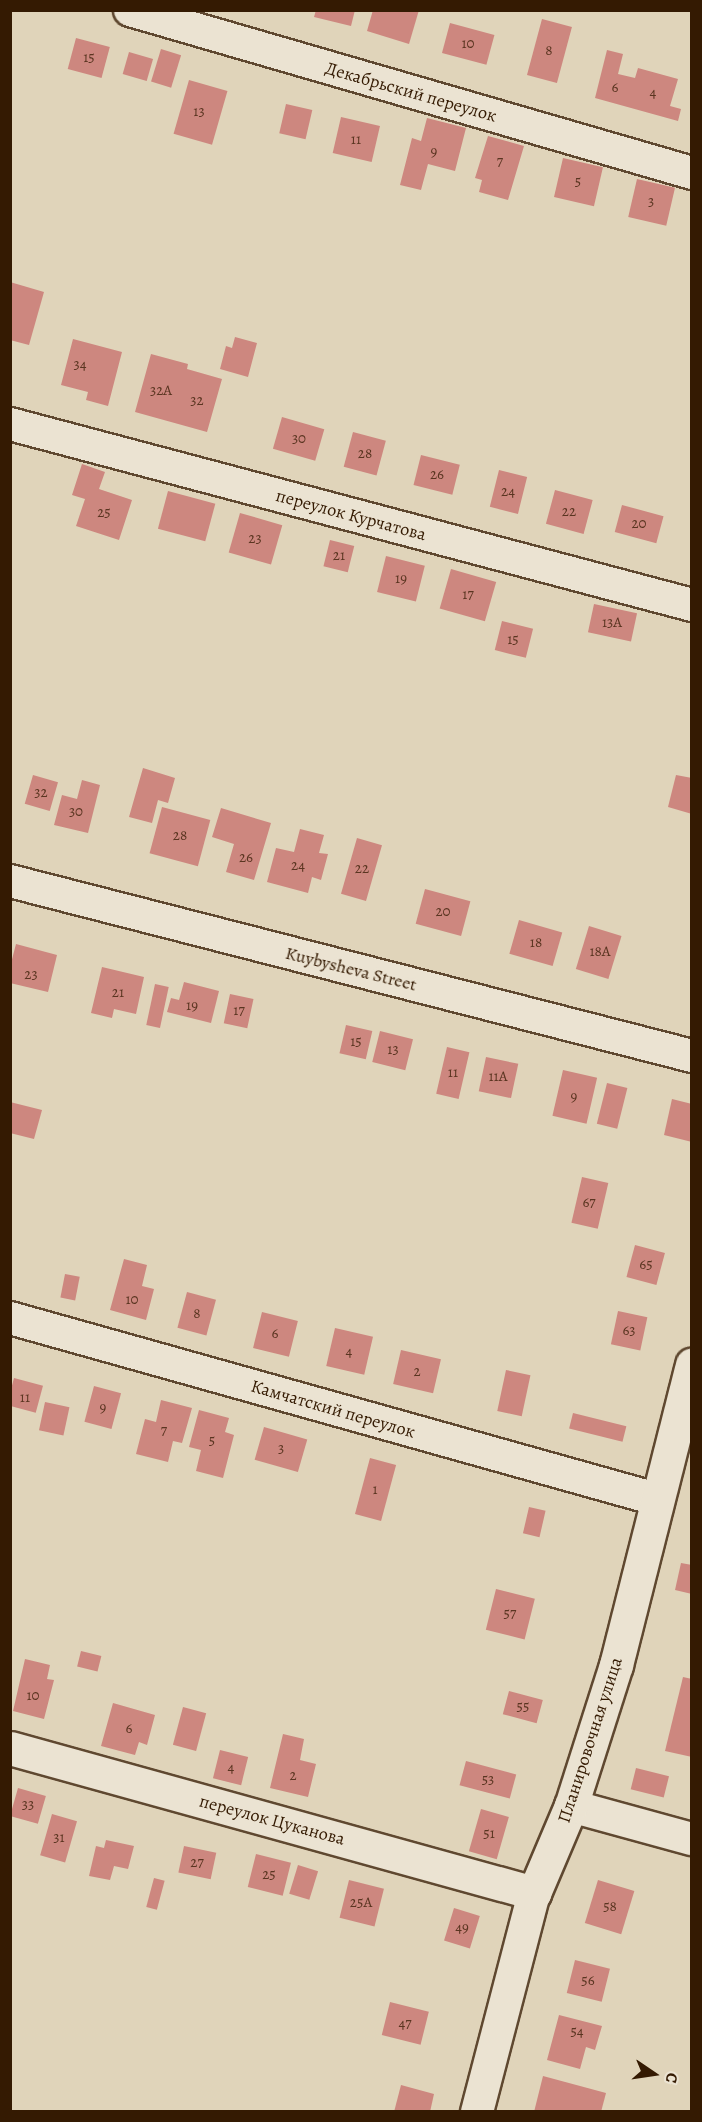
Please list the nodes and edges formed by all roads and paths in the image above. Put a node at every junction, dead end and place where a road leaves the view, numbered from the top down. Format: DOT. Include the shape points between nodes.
graph roads {
  1 [pos="130,10"];
  2 [pos="692,173"];
  3 [pos="10,424"];
  4 [pos="692,605"];
  5 [pos="10,881"];
  6 [pos="692,1056"];
  7 [pos="10,1318"];
  8 [pos="692,1364"];
  9 [pos="656,1499"];
  10 [pos="10,1748"];
  11 [pos="571,1806"];
  12 [pos="692,1839"];
  13 [pos="534,1893"];
  14 [pos="477,2112"];
  1 -- 2 [label="street, Декабрьский переулок"];
  3 -- 4 [label="street, переулок Курчатова"];
  5 -- 6 [label="street, Kuybysheva Street"];
  7 -- 9 [label="street, Камчатский переулок"];
  8 -- 9 [label="main road, Планировочная улица"];
  9 -- 11 [label="main road, Планировочная улица" via="616,1665"];
  10 -- 13 [label="main road, переулок Цуканова"];
  11 -- 12 [label="street"];
  11 -- 13 [label="main road, Планировочная улица"];
  13 -- 14 [label="street, Планировочная улица"];
}
